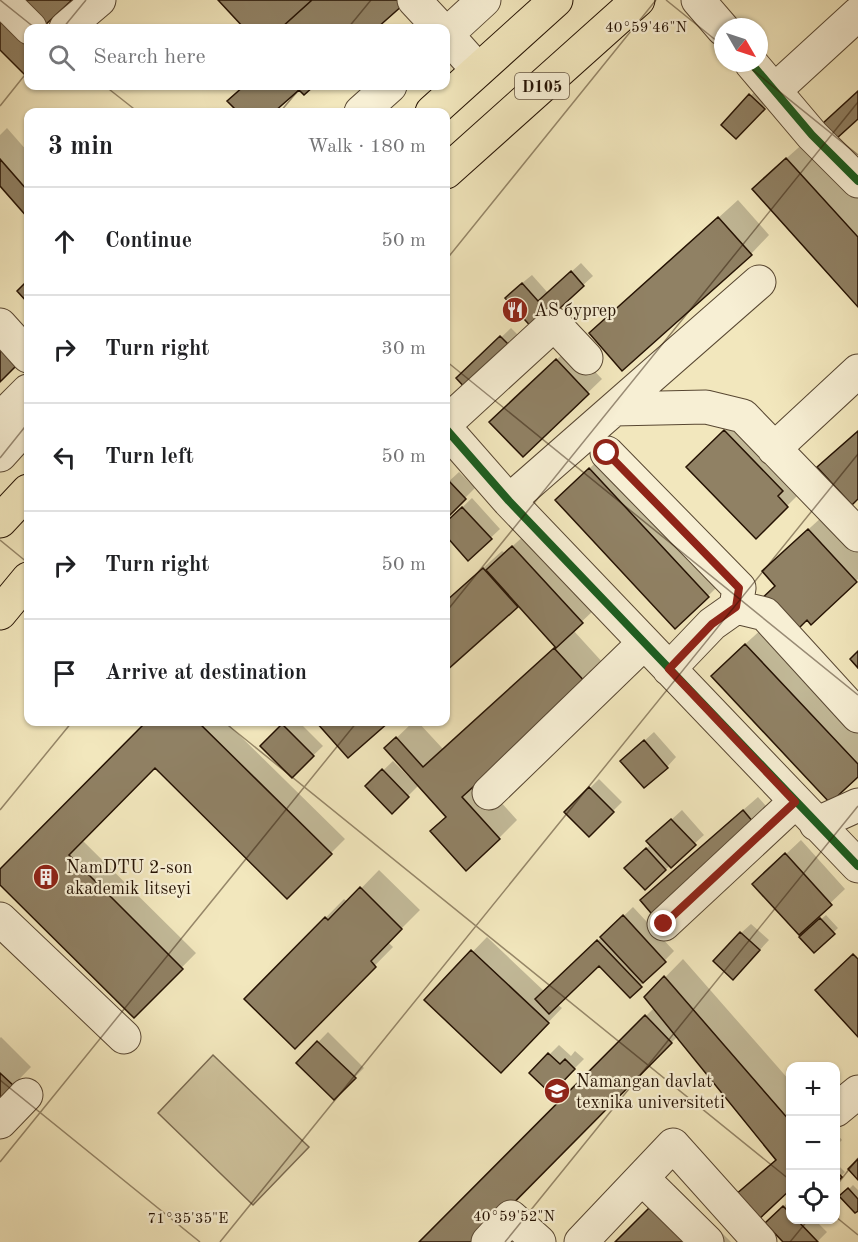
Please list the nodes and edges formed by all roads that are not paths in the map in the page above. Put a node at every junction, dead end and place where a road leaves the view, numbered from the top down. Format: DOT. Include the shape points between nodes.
graph roads {
  1 [pos="2,0"];
  2 [pos="99,0"];
  3 [pos="414,0"];
  4 [pos="484,0"];
  5 [pos="556,0"];
  6 [pos="638,0"];
  7 [pos="698,0"];
  8 [pos="858,14"];
  9 [pos="714,19"];
  10 [pos="26,24"];
  11 [pos="71,24"];
  12 [pos="436,24"];
  13 [pos="450,30"];
  14 [pos="450,38"];
  15 [pos="478,70"];
  16 [pos="760,72"];
  17 [pos="386,90"];
  18 [pos="775,90"];
  19 [pos="365,108"];
  20 [pos="436,108"];
  21 [pos="450,168"];
  22 [pos="858,181"];
  23 [pos="759,282"];
  24 [pos="0,325"];
  25 [pos="24,352"];
  26 [pos="586,358"];
  27 [pos="858,371"];
  28 [pos="24,395"];
  29 [pos="614,409"];
  30 [pos="0,419"];
  31 [pos="450,419"];
  32 [pos="24,428"];
  33 [pos="450,434"];
  34 [pos="774,449"];
  35 [pos="607,453"];
  36 [pos="0,455"];
  37 [pos="24,495"];
  38 [pos="509,501"];
  39 [pos="0,521"];
  40 [pos="857,533"];
  41 [pos="24,584"];
  42 [pos="736,607"];
  43 [pos="0,614"];
  44 [pos="644,643"];
  45 [pos="669,669"];
  46 [pos="858,716"];
  47 [pos="489,793"];
  48 [pos="858,805"];
  49 [pos="833,834"];
  50 [pos="0,919"];
  51 [pos="664,924"];
  52 [pos="124,1037"];
  53 [pos="858,1092"];
  54 [pos="26,1095"];
  55 [pos="840,1107"];
  56 [pos="0,1122"];
  57 [pos="642,1178"];
  58 [pos="488,1242"];
  59 [pos="539,1242"];
  60 [pos="581,1242"];
  61 [pos="707,1242"];
  62 [pos="760,1242"];
  1 -- 10 [label="street"];
  2 -- 11 [label="street"];
  3 -- 12 [label="street"];
  4 -- 13 [label="street"];
  5 -- 15 [label="highway, D105"];
  6 -- 21 [label="highway, D105"];
  7 -- 9 [label="street"];
  8 -- 18 [label="street"];
  14 -- 15 [label="street"];
  15 -- 20 [label="highway, D105"];
  16 -- 18 [label="street"];
  17 -- 19 [label="street"];
  18 -- 22 [label="street"];
  23 -- 29 [label="street"];
  24 -- 25 [label="street"];
  26 -- 31 [label="street" via="554,324"];
  27 -- 34 [label="street"];
  28 -- 30 [label="street"];
  29 -- 34 [label="street" via="706,407 743,416"];
  29 -- 38 [label="street"];
  32 -- 36 [label="street"];
  33 -- 38 [label="street"];
  34 -- 40 [label="street"];
  35 -- 42 [label="street" via="739,588"];
  37 -- 39 [label="highway"];
  38 -- 44 [label="street"];
  41 -- 43 [label="highway"];
  42 -- 45 [label="street" via="712,624"];
  42 -- 46 [label="street" via="765,614"];
  44 -- 45 [label="street"];
  44 -- 47 [label="street"];
  45 -- 49 [label="street"];
  48 -- 49 [label="street"];
  49 -- 51 [label="street"];
  50 -- 52 [label="street"];
  53 -- 55 [label="street"];
  54 -- 56 [label="street"];
  57 -- 60 [label="street"];
  57 -- 61 [label="street"];
  57 -- 62 [label="street" via="673,1145"];
  58 -- 59 [label="street" via="511,1217"];
}
